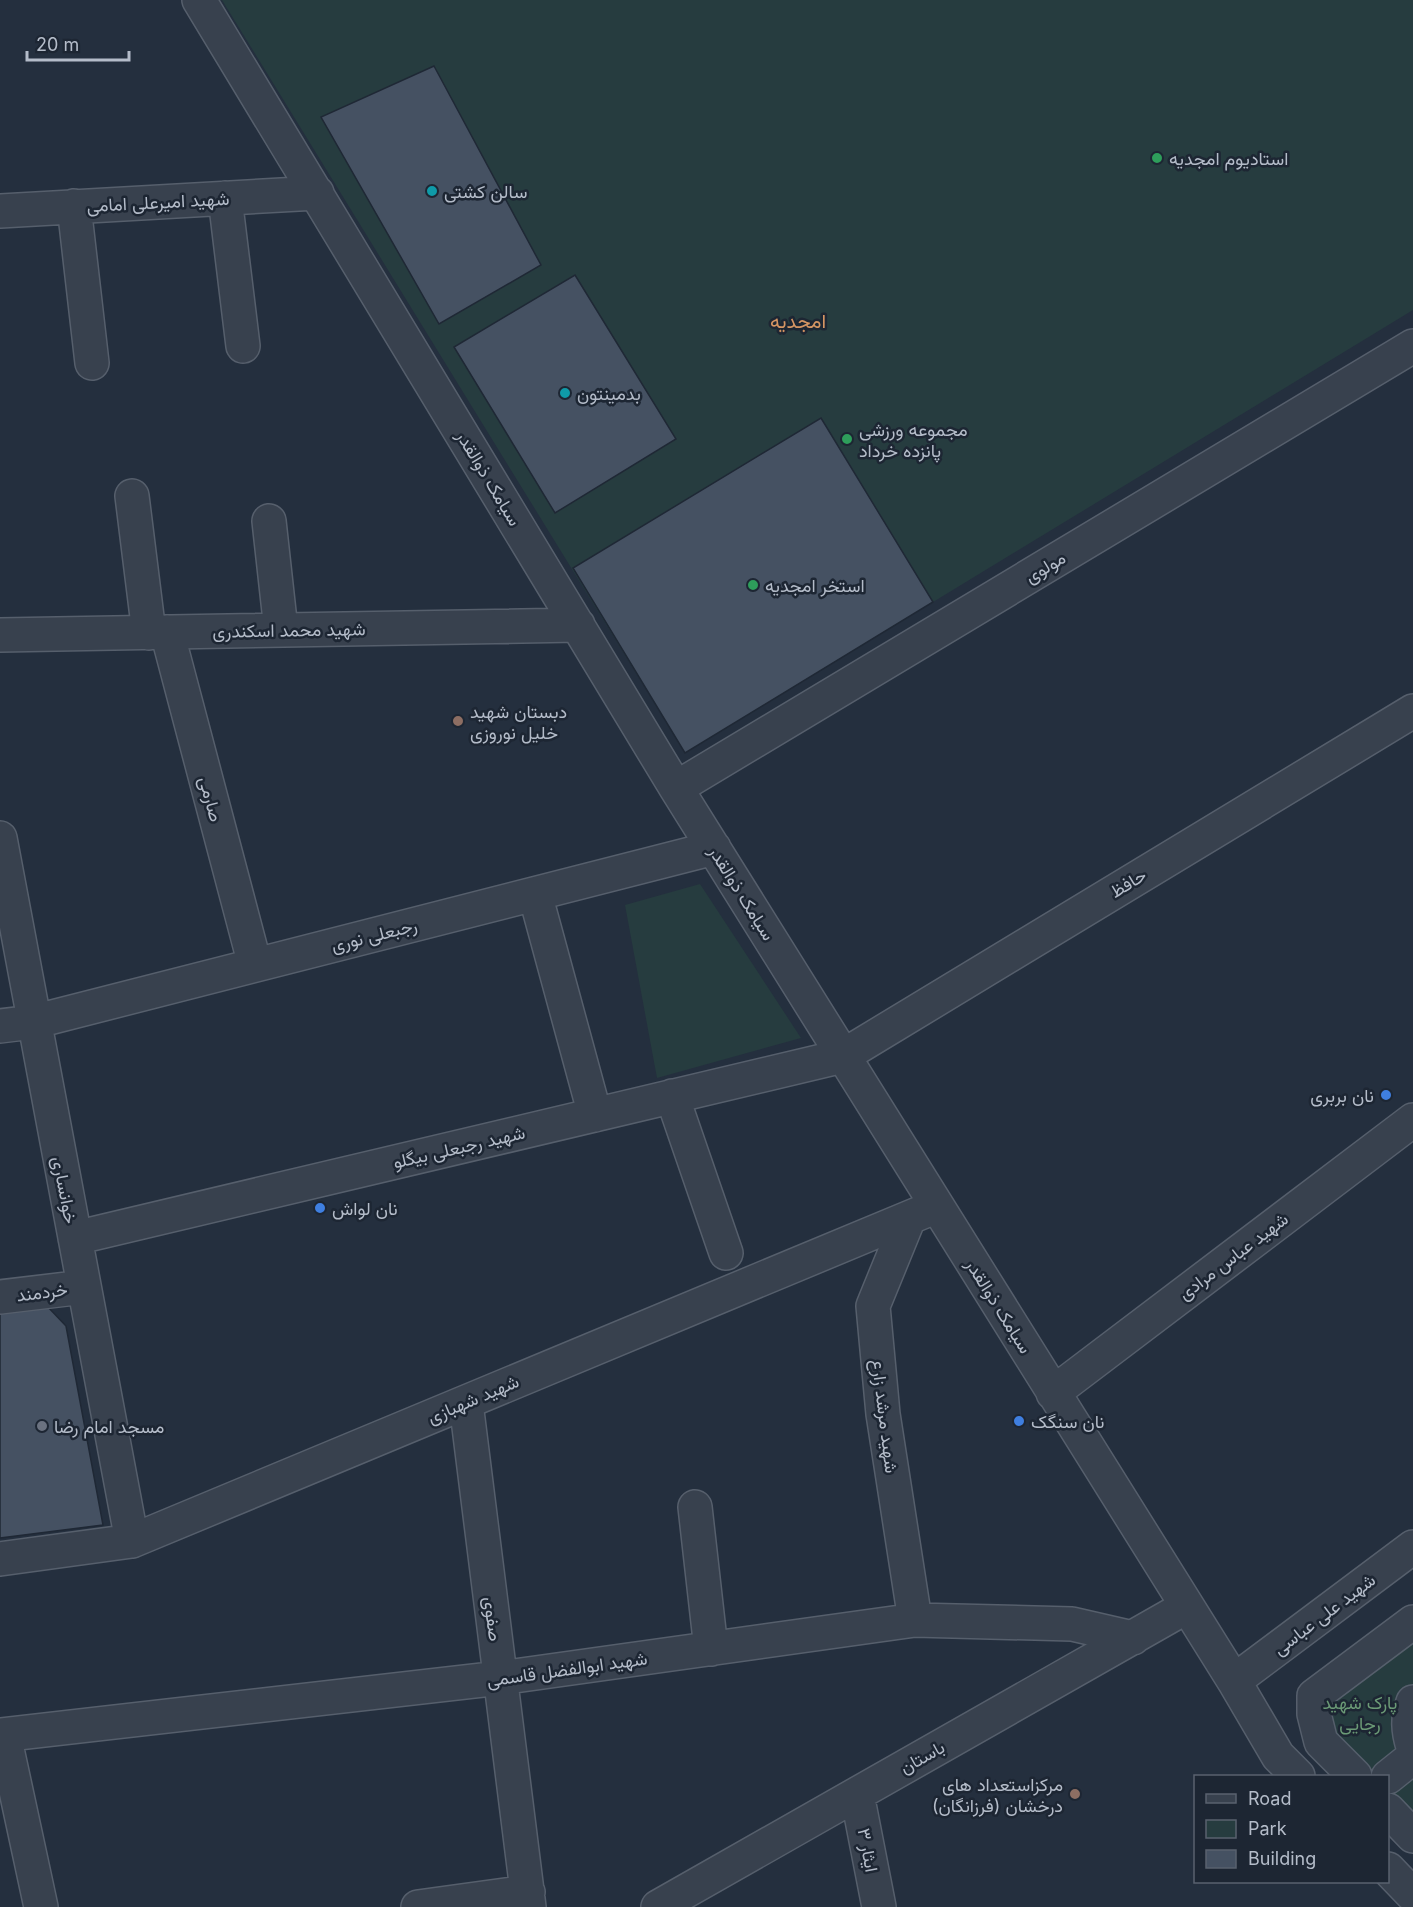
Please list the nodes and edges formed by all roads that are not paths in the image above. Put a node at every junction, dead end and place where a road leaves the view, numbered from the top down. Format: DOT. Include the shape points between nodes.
graph roads {
  1 [pos="199,0"];
  2 [pos="316,193"];
  3 [pos="225,198"];
  4 [pos="74,206"];
  5 [pos="0,211"];
  6 [pos="243,346"];
  7 [pos="1413,346"];
  8 [pos="92,363"];
  9 [pos="132,496"];
  10 [pos="270,521"];
  11 [pos="578,625"];
  12 [pos="280,630"];
  13 [pos="158,632"];
  14 [pos="0,635"];
  15 [pos="1413,711"];
  16 [pos="676,788"];
  17 [pos="0,838"];
  18 [pos="714,848"];
  19 [pos="535,894"];
  20 [pos="255,965"];
  21 [pos="33,1022"];
  22 [pos="0,1026"];
  23 [pos="843,1056"];
  24 [pos="672,1096"];
  25 [pos="595,1115"];
  26 [pos="1413,1120"];
  27 [pos="923,1212"];
  28 [pos="75,1238"];
  29 [pos="726,1253"];
  30 [pos="84,1287"];
  31 [pos="0,1297"];
  32 [pos="1053,1393"];
  33 [pos="466,1403"];
  34 [pos="695,1507"];
  35 [pos="132,1541"];
  36 [pos="1413,1547"];
  37 [pos="0,1558"];
  38 [pos="1186,1607"];
  39 [pos="915,1620"];
  40 [pos="1413,1622"];
  41 [pos="1133,1638"];
  42 [pos="711,1648"];
  43 [pos="500,1678"];
  44 [pos="1234,1682"];
  45 [pos="1413,1702"];
  46 [pos="2,1735"];
  47 [pos="1413,1747"];
  48 [pos="1413,1757"];
  49 [pos="1297,1775"];
  50 [pos="1353,1775"];
  51 [pos="1389,1776"];
  52 [pos="857,1794"];
  53 [pos="1389,1811"];
  54 [pos="1413,1836"];
  55 [pos="1389,1870"];
  56 [pos="1413,1895"];
  57 [pos="528,1900"];
  58 [pos="1413,1901"];
  59 [pos="41,1907"];
  60 [pos="418,1907"];
  61 [pos="658,1907"];
  62 [pos="879,1907"];
  63 [pos="1408,1907"];
  1 -- 2 [label="street, سیامک ذوالقدر"];
  2 -- 3 [label="street, شهید امیرعلی امامی"];
  2 -- 11 [label="street, سیامک ذوالقدر"];
  3 -- 4 [label="street, شهید امیرعلی امامی"];
  3 -- 6 [label="street"];
  4 -- 5 [label="street, شهید امیرعلی امامی"];
  4 -- 8 [label="street"];
  7 -- 16 [label="street, مولوی"];
  9 -- 13 [label="street, صارمی"];
  10 -- 12 [label="street"];
  11 -- 12 [label="street, شهید محمد اسکندری"];
  11 -- 16 [label="street, سیامک ذوالقدر"];
  12 -- 13 [label="street, شهید محمد اسکندری"];
  13 -- 14 [label="street, شهید محمد اسکندری"];
  13 -- 20 [label="street, صارمی"];
  15 -- 23 [label="street, حافظ"];
  16 -- 18 [label="street, سیامک ذوالقدر"];
  17 -- 21 [label="street, خوانساری"];
  18 -- 19 [label="street, رجبعلی نوری"];
  18 -- 23 [label="street, سیامک ذوالقدر"];
  19 -- 20 [label="street, رجبعلی نوری"];
  19 -- 25 [label="street"];
  20 -- 21 [label="street, رجبعلی نوری"];
  21 -- 22 [label="street, رجبعلی نوری"];
  21 -- 28 [label="street, خوانساری"];
  23 -- 24 [label="street, شهید رجبعلی بیگلو"];
  23 -- 27 [label="street, سیامک ذوالقدر"];
  24 -- 25 [label="street, شهید رجبعلی بیگلو"];
  24 -- 29 [label="street"];
  25 -- 28 [label="street, شهید رجبعلی بیگلو"];
  26 -- 32 [label="street, شهید عباس مرادی"];
  27 -- 32 [label="street, سیامک ذوالقدر"];
  27 -- 33 [label="street, شهید شهبازی"];
  27 -- 39 [label="street, شهید مرشد زارع" via="873,1306 883,1414"];
  28 -- 30 [label="street, خوانساری"];
  30 -- 31 [label="street, خردمند"];
  30 -- 35 [label="street, خوانساری"];
  32 -- 38 [label="street, سیامک ذوالقدر"];
  33 -- 35 [label="street, شهید شهبازی"];
  33 -- 43 [label="street, صفوی"];
  34 -- 42 [label="street"];
  35 -- 37 [label="street, شهید شهبازی"];
  36 -- 44 [label="street, شهید علی عباسی"];
  38 -- 41 [label="street, باستان"];
  38 -- 44 [label="street, سیامک ذوالقدر"];
  39 -- 41 [label="street, شهید ابوالفضل قاسمی" via="1072,1624"];
  39 -- 42 [label="street, شهید ابوالفضل قاسمی"];
  40 -- 50 [label="street" via="1314,1695 1321,1742"];
  41 -- 52 [label="street, باستان"];
  42 -- 43 [label="street, شهید ابوالفضل قاسمی"];
  43 -- 46 [label="street, شهید ابوالفضل قاسمی"];
  43 -- 57 [label="street, صفوی"];
  44 -- 49 [label="street, سیامک ذوالقدر" via="1278,1756"];
  45 -- 47 [label="street" via="1408,1713"];
  46 -- 59 [label="street"];
  48 -- 51 [label="street"];
  52 -- 61 [label="street, باستان"];
  52 -- 62 [label="street, ایثار ۳"];
  53 -- 54 [label="street"];
  55 -- 56 [label="street"];
  57 -- 60 [label="street"];
  58 -- 63 [label="street"];
}
